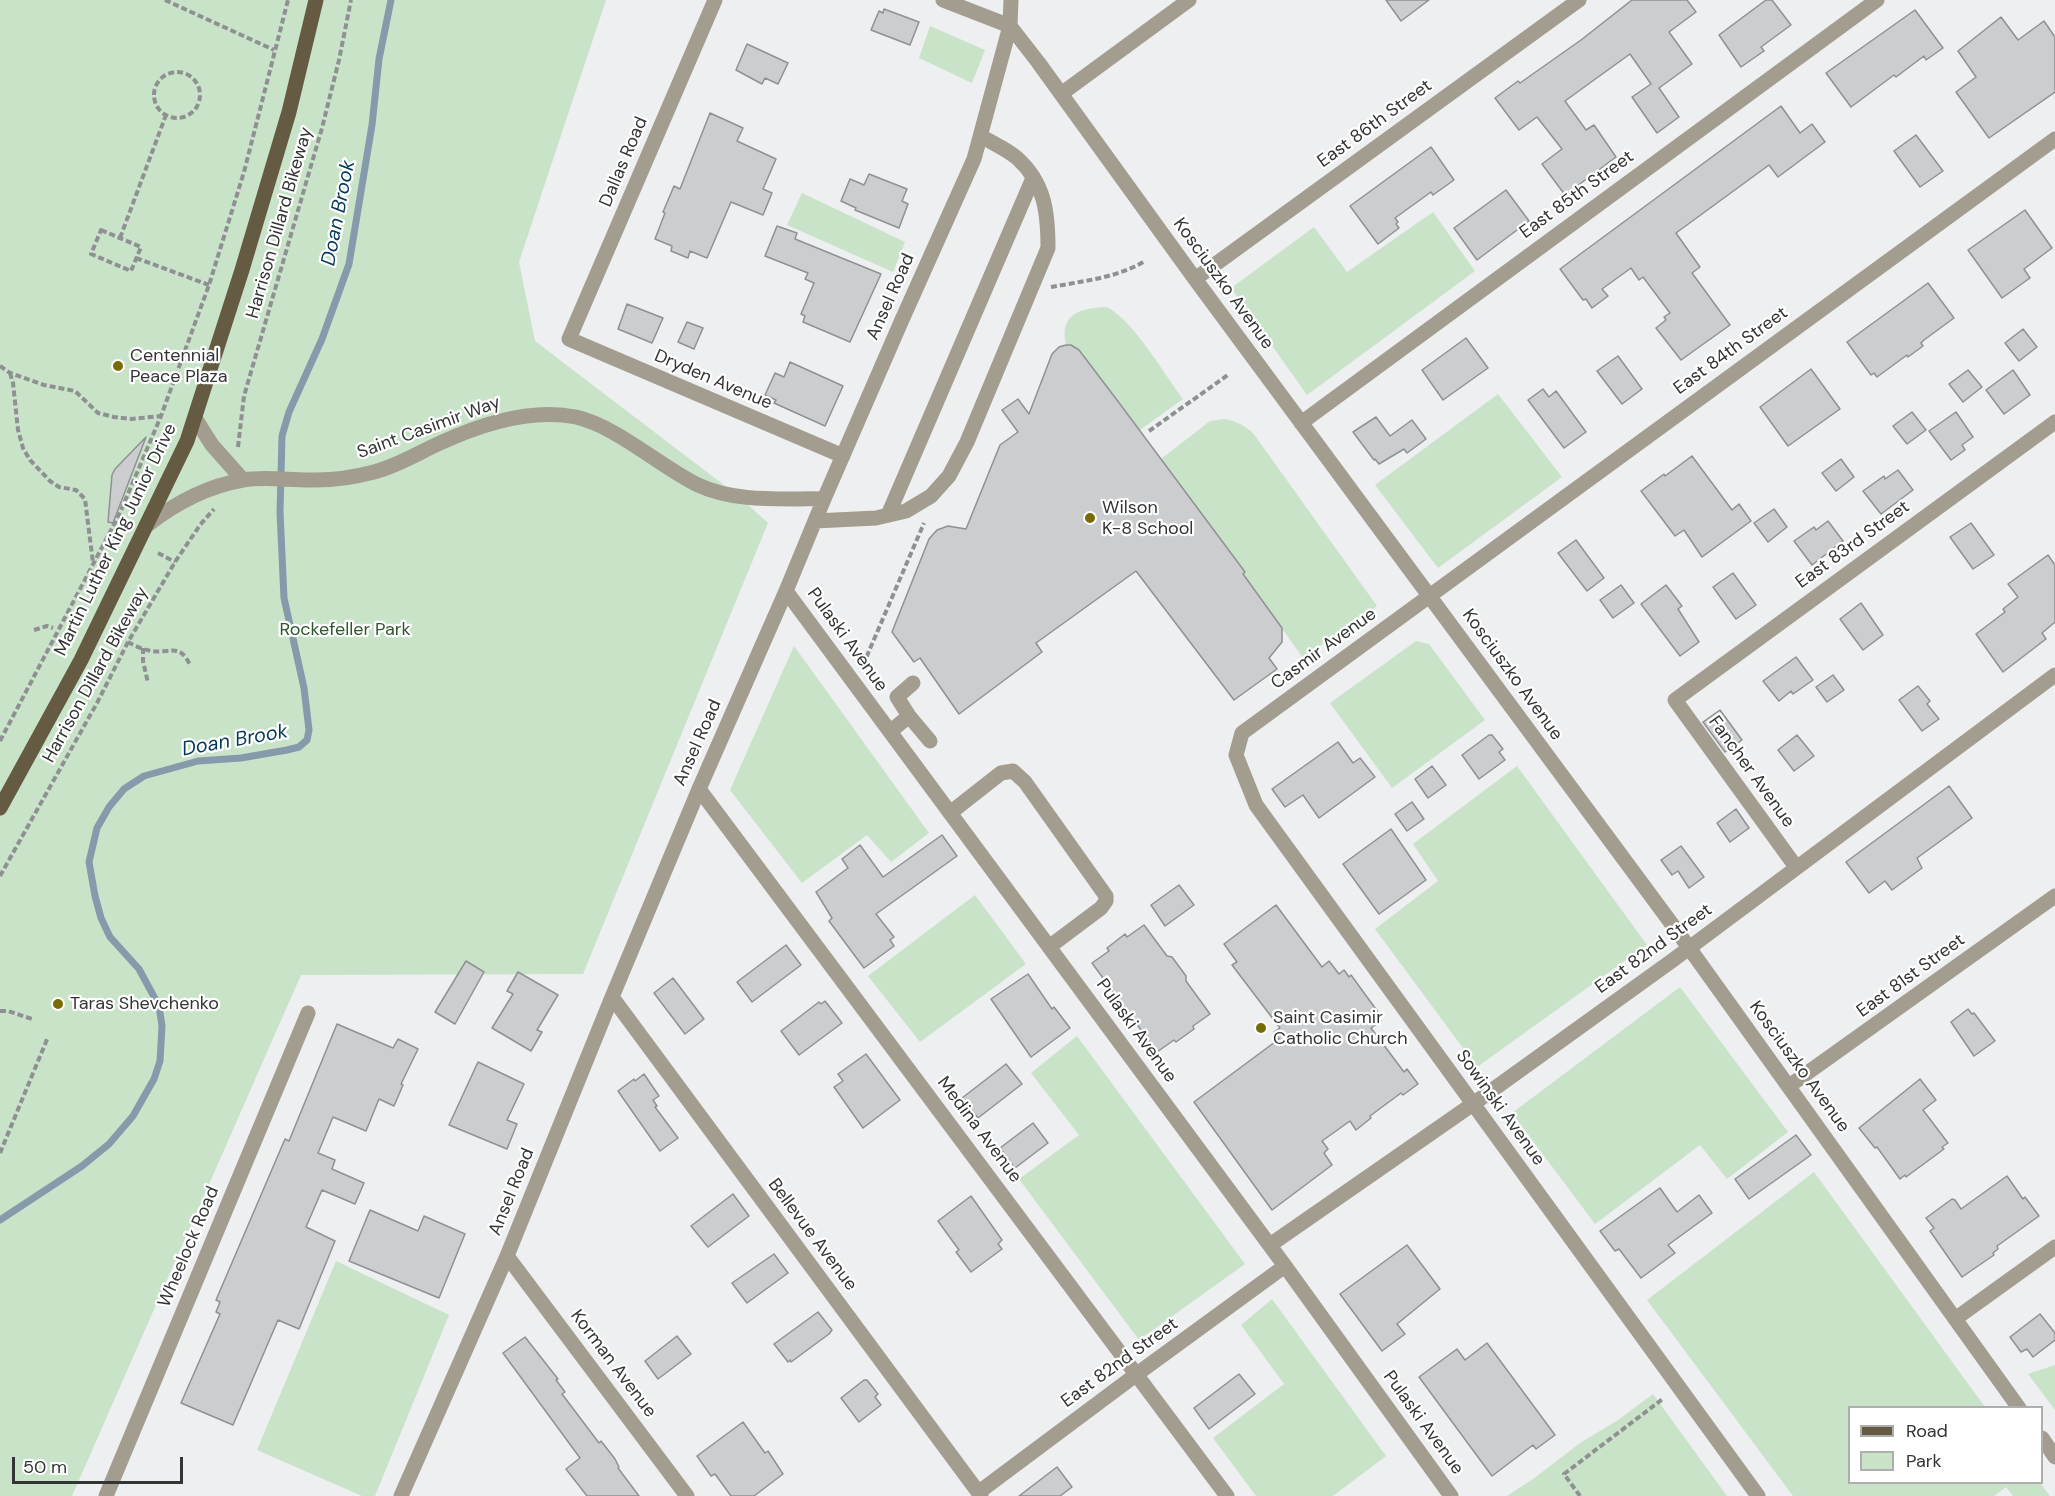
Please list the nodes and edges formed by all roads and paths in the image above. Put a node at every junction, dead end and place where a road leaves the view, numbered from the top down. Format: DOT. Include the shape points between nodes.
graph roads {
  1 [pos="165,0"];
  2 [pos="288,0"];
  3 [pos="316,0"];
  4 [pos="351,0"];
  5 [pos="715,0"];
  6 [pos="943,0"];
  7 [pos="1011,0"];
  8 [pos="1189,0"];
  9 [pos="1579,0"];
  10 [pos="1877,0"];
  11 [pos="1010,26"];
  12 [pos="274,50"];
  13 [pos="1060,94"];
  14 [pos="166,115"];
  15 [pos="981,136"];
  16 [pos="2055,139"];
  17 [pos="1033,178"];
  18 [pos="120,238"];
  19 [pos="136,258"];
  20 [pos="1144,261"];
  21 [pos="1195,279"];
  22 [pos="209,285"];
  23 [pos="1047,287"];
  24 [pos="569,339"];
  25 [pos="0,366"];
  26 [pos="10,373"];
  27 [pos="1228,375"];
  28 [pos="161,416"];
  29 [pos="195,418"];
  30 [pos="2055,422"];
  31 [pos="1301,423"];
  32 [pos="1149,431"];
  33 [pos="235,452"];
  34 [pos="843,456"];
  35 [pos="243,480"];
  36 [pos="824,499"];
  37 [pos="218,506"];
  38 [pos="888,515"];
  39 [pos="927,518"];
  40 [pos="814,521"];
  41 [pos="147,526"];
  42 [pos="112,529"];
  43 [pos="121,534"];
  44 [pos="158,553"];
  45 [pos="175,562"];
  46 [pos="93,563"];
  47 [pos="786,591"];
  48 [pos="1430,596"];
  49 [pos="53,628"];
  50 [pos="34,630"];
  51 [pos="128,642"];
  52 [pos="143,648"];
  53 [pos="190,665"];
  54 [pos="863,665"];
  55 [pos="2055,675"];
  56 [pos="148,683"];
  57 [pos="913,683"];
  58 [pos="1675,700"];
  59 [pos="909,716"];
  60 [pos="891,731"];
  61 [pos="1242,733"];
  62 [pos="0,741"];
  63 [pos="930,741"];
  64 [pos="699,789"];
  65 [pos="0,808"];
  66 [pos="950,813"];
  67 [pos="1796,867"];
  68 [pos="0,876"];
  69 [pos="2055,896"];
  70 [pos="1049,947"];
  71 [pos="1689,948"];
  72 [pos="612,997"];
  73 [pos="0,1011"];
  74 [pos="308,1013"];
  75 [pos="32,1019"];
  76 [pos="48,1037"];
  77 [pos="1789,1086"];
  78 [pos="1473,1104"];
  79 [pos="0,1153"];
  80 [pos="1270,1245"];
  81 [pos="2055,1247"];
  82 [pos="507,1256"];
  83 [pos="1285,1266"];
  84 [pos="1955,1319"];
  85 [pos="1137,1374"];
  86 [pos="1664,1398"];
  87 [pos="2018,1406"];
  88 [pos="2043,1439"];
  89 [pos="2055,1456"];
  90 [pos="980,1494"];
  91 [pos="106,1496"];
  92 [pos="401,1496"];
  93 [pos="687,1496"];
  94 [pos="1227,1496"];
  95 [pos="1451,1496"];
  96 [pos="1581,1496"];
  97 [pos="1758,1496"];
  1 -- 12 [label="path"];
  2 -- 12 [label="path"];
  3 -- 29 [label="main road, Martin Luther King Junior Drive" via="289,112"];
  4 -- 33 [label="path, Harrison Dillard Bikeway" via="322,128 244,396"];
  5 -- 24 [label="street, Dallas Road"];
  6 -- 11 [label="street"];
  7 -- 11 [label="street, Ansel Road"];
  8 -- 13 [label="street"];
  9 -- 21 [label="street, East 86th Street"];
  10 -- 31 [label="street, East 85th Street"];
  11 -- 13 [label="street, Kosciuszko Avenue"];
  11 -- 15 [label="street, Ansel Road"];
  12 -- 22 [label="path" via="244,172"];
  13 -- 21 [label="street, Kosciuszko Avenue"];
  14 -- 14 [label="path" via="184,117 197,108 201,92 187,73 172,71 155,86 157,108"];
  14 -- 18 [label="path"];
  15 -- 17 [label="street" via="1017,157"];
  15 -- 34 [label="street, Ansel Road"];
  16 -- 48 [label="street, East 84th Street"];
  17 -- 38 [label="street"];
  17 -- 38 [label="street" via="1043,196 1048,218 1048,248 967,442 949,476 931,496 906,511"];
  18 -- 19 [label="path" via="141,247"];
  18 -- 19 [label="path" via="101,230 91,254 131,271"];
  19 -- 22 [label="path"];
  20 -- 23 [label="path" via="1129,271"];
  21 -- 31 [label="street, Kosciuszko Avenue"];
  22 -- 28 [label="path"];
  24 -- 34 [label="street, Dryden Avenue"];
  25 -- 26 [label="path"];
  26 -- 28 [label="path" via="75,392 98,412 114,417"];
  26 -- 46 [label="path" via="18,430 30,460 50,481 76,490 85,499"];
  27 -- 32 [label="path"];
  28 -- 42 [label="path"];
  29 -- 35 [label="street" via="212,445"];
  29 -- 41 [label="main road, Martin Luther King Junior Drive"];
  30 -- 58 [label="street, East 83rd Street"];
  31 -- 48 [label="street, Kosciuszko Avenue"];
  34 -- 36 [label="street, Ansel Road"];
  35 -- 36 [label="street, Saint Casimir Way" via="336,479 374,472 482,426 550,415 577,417 601,426 699,486 716,492"];
  35 -- 41 [label="street, Saint Casimir Way" via="191,498"];
  36 -- 40 [label="street, Ansel Road"];
  37 -- 45 [label="path, Harrison Dillard Bikeway"];
  38 -- 40 [label="street"];
  39 -- 54 [label="path"];
  40 -- 47 [label="street, Ansel Road"];
  41 -- 65 [label="main road, Martin Luther King Junior Drive" via="81,660"];
  42 -- 43 [label="path"];
  42 -- 46 [label="path"];
  44 -- 45 [label="path"];
  45 -- 51 [label="path, Harrison Dillard Bikeway"];
  46 -- 62 [label="path"];
  47 -- 60 [label="street, Pulaski Avenue"];
  47 -- 64 [label="street, Ansel Road"];
  48 -- 61 [label="street, Casmir Avenue"];
  48 -- 71 [label="street, Kosciuszko Avenue"];
  49 -- 50 [label="path"];
  51 -- 52 [label="path"];
  51 -- 68 [label="path, Harrison Dillard Bikeway"];
  52 -- 53 [label="path" via="179,651"];
  52 -- 56 [label="path"];
  55 -- 67 [label="street, East 82nd Street"];
  57 -- 59 [label="street" via="897,697"];
  58 -- 67 [label="street, Fancher Avenue"];
  59 -- 60 [label="street"];
  59 -- 63 [label="street"];
  60 -- 66 [label="street, Pulaski Avenue"];
  61 -- 78 [label="street, Sowinski Avenue" via="1236,755 1256,806"];
  64 -- 72 [label="street, Ansel Road"];
  64 -- 85 [label="street, Medina Avenue"];
  66 -- 70 [label="street, Pulaski Avenue"];
  66 -- 70 [label="street" via="1001,773 1013,771 1025,782 1106,896 1101,908"];
  67 -- 71 [label="street, East 82nd Street"];
  69 -- 77 [label="street, East 81st Street"];
  70 -- 80 [label="street, Pulaski Avenue"];
  71 -- 77 [label="street, Kosciuszko Avenue"];
  71 -- 78 [label="street, East 82nd Street"];
  72 -- 82 [label="street, Ansel Road"];
  72 -- 90 [label="street, Bellevue Avenue"];
  73 -- 75 [label="path"];
  74 -- 91 [label="street, Wheelock Road"];
  76 -- 79 [label="path"];
  77 -- 84 [label="street, Kosciuszko Avenue"];
  78 -- 80 [label="street, East 82nd Street"];
  78 -- 97 [label="street, Sowinski Avenue"];
  80 -- 83 [label="street, Pulaski Avenue"];
  81 -- 84 [label="street"];
  82 -- 92 [label="street, Ansel Road"];
  82 -- 93 [label="street, Korman Avenue"];
  83 -- 85 [label="street, East 82nd Street"];
  83 -- 95 [label="street, Pulaski Avenue"];
  84 -- 87 [label="street, Kosciuszko Avenue"];
  85 -- 90 [label="street, East 82nd Street"];
  85 -- 94 [label="street, Medina Avenue"];
  86 -- 96 [label="path" via="1564,1474"];
  88 -- 89 [label="street"];
}
